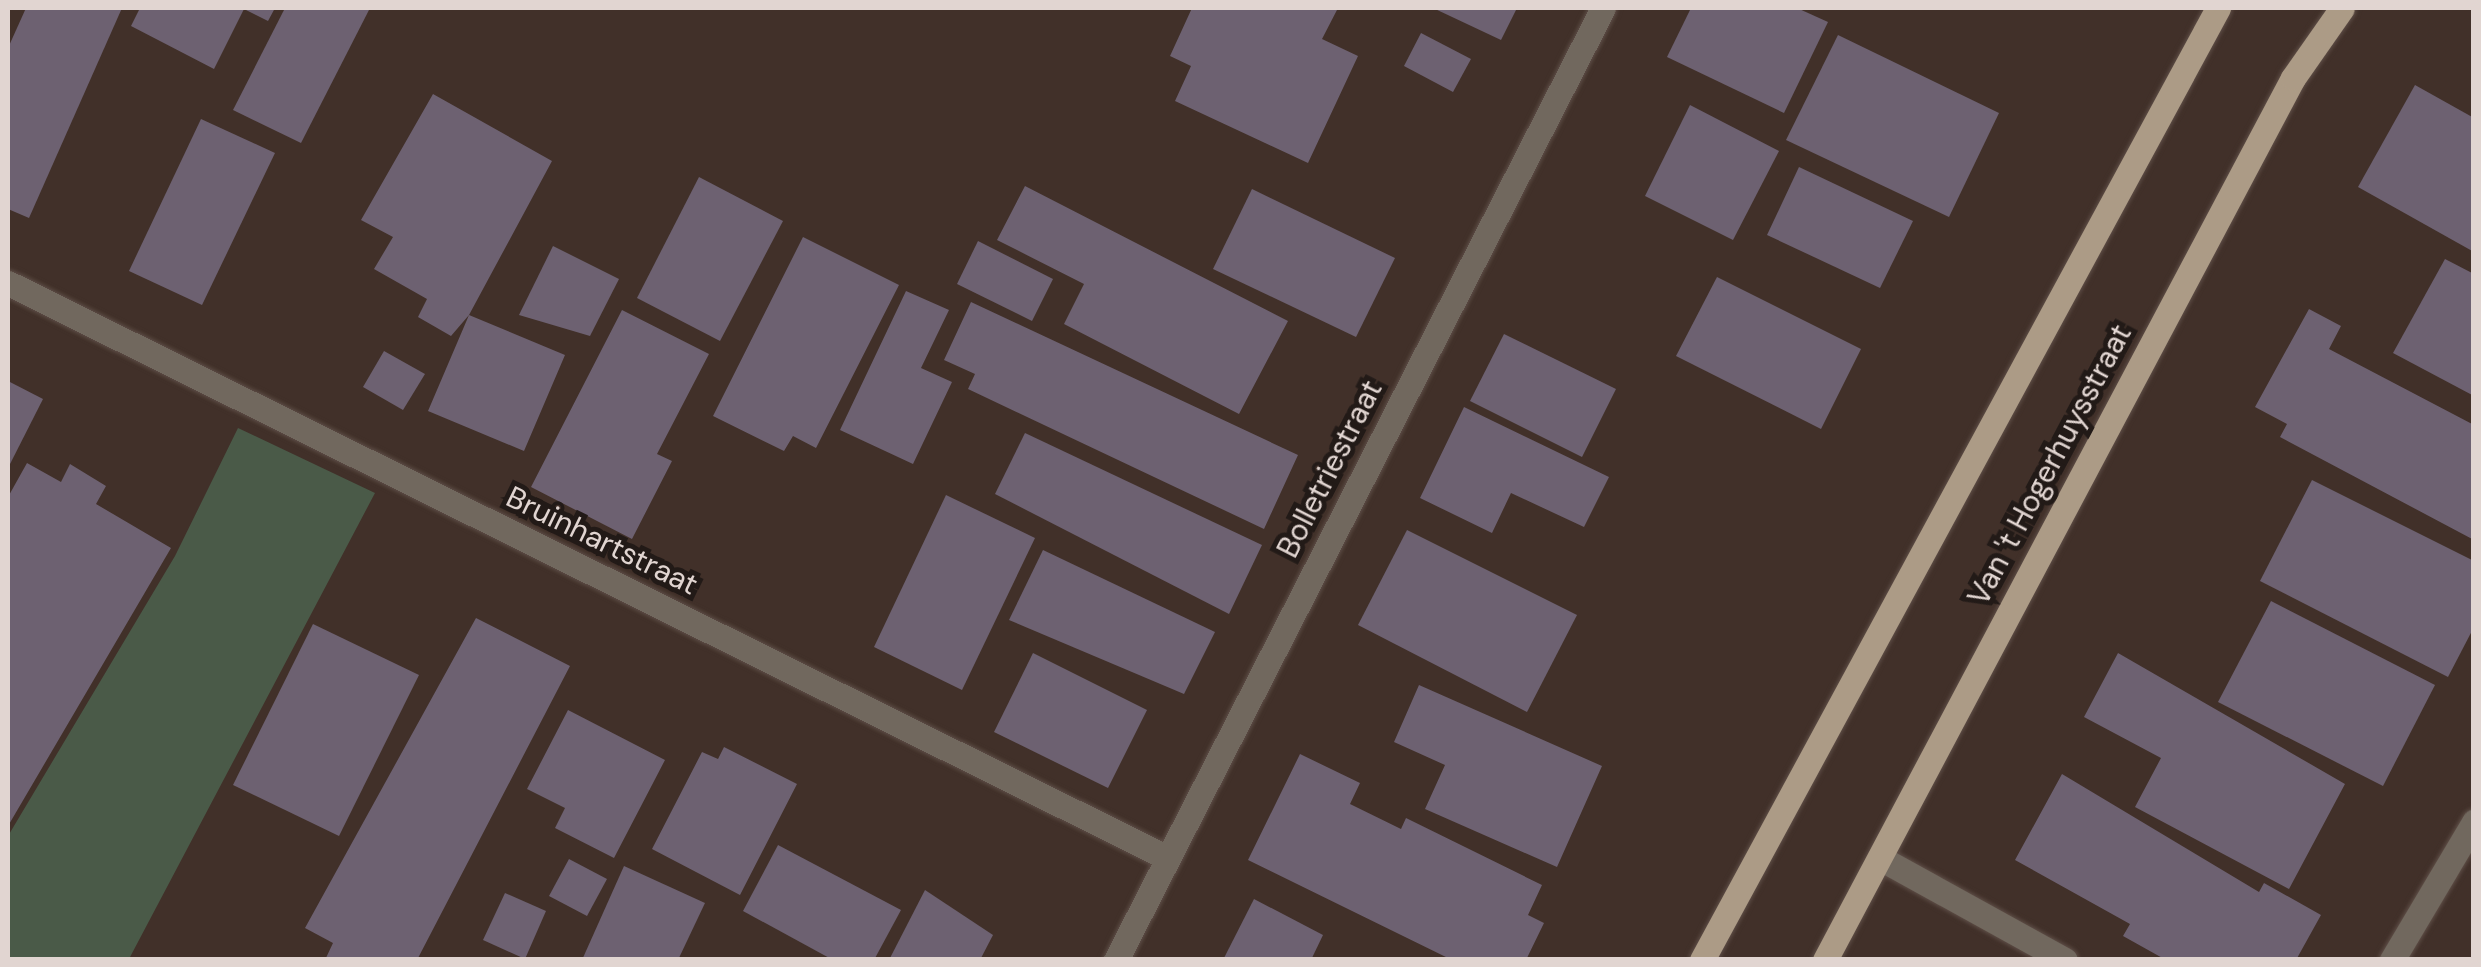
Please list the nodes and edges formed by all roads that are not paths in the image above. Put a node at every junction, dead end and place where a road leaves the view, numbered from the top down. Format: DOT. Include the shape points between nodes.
graph roads {
  1 [pos="1603,8"];
  2 [pos="2218,8"];
  3 [pos="2342,8"];
  4 [pos="8,284"];
  5 [pos="2474,822"];
  6 [pos="1168,858"];
  7 [pos="1880,858"];
  8 [pos="1116,960"];
  9 [pos="1702,960"];
  10 [pos="1825,960"];
  11 [pos="2065,960"];
  12 [pos="2392,960"];
  1 -- 6 [label="street, Bolletriestraat"];
  2 -- 9 [label="main road"];
  3 -- 7 [label="main road, Van 't Hogerhuysstraat" via="2204,242"];
  4 -- 6 [label="street, Bruinhartstraat"];
  5 -- 12 [label="street"];
  6 -- 8 [label="street, Bolletriestraat"];
  7 -- 10 [label="main road, Van 't Hogerhuysstraat"];
  7 -- 11 [label="street"];
}
